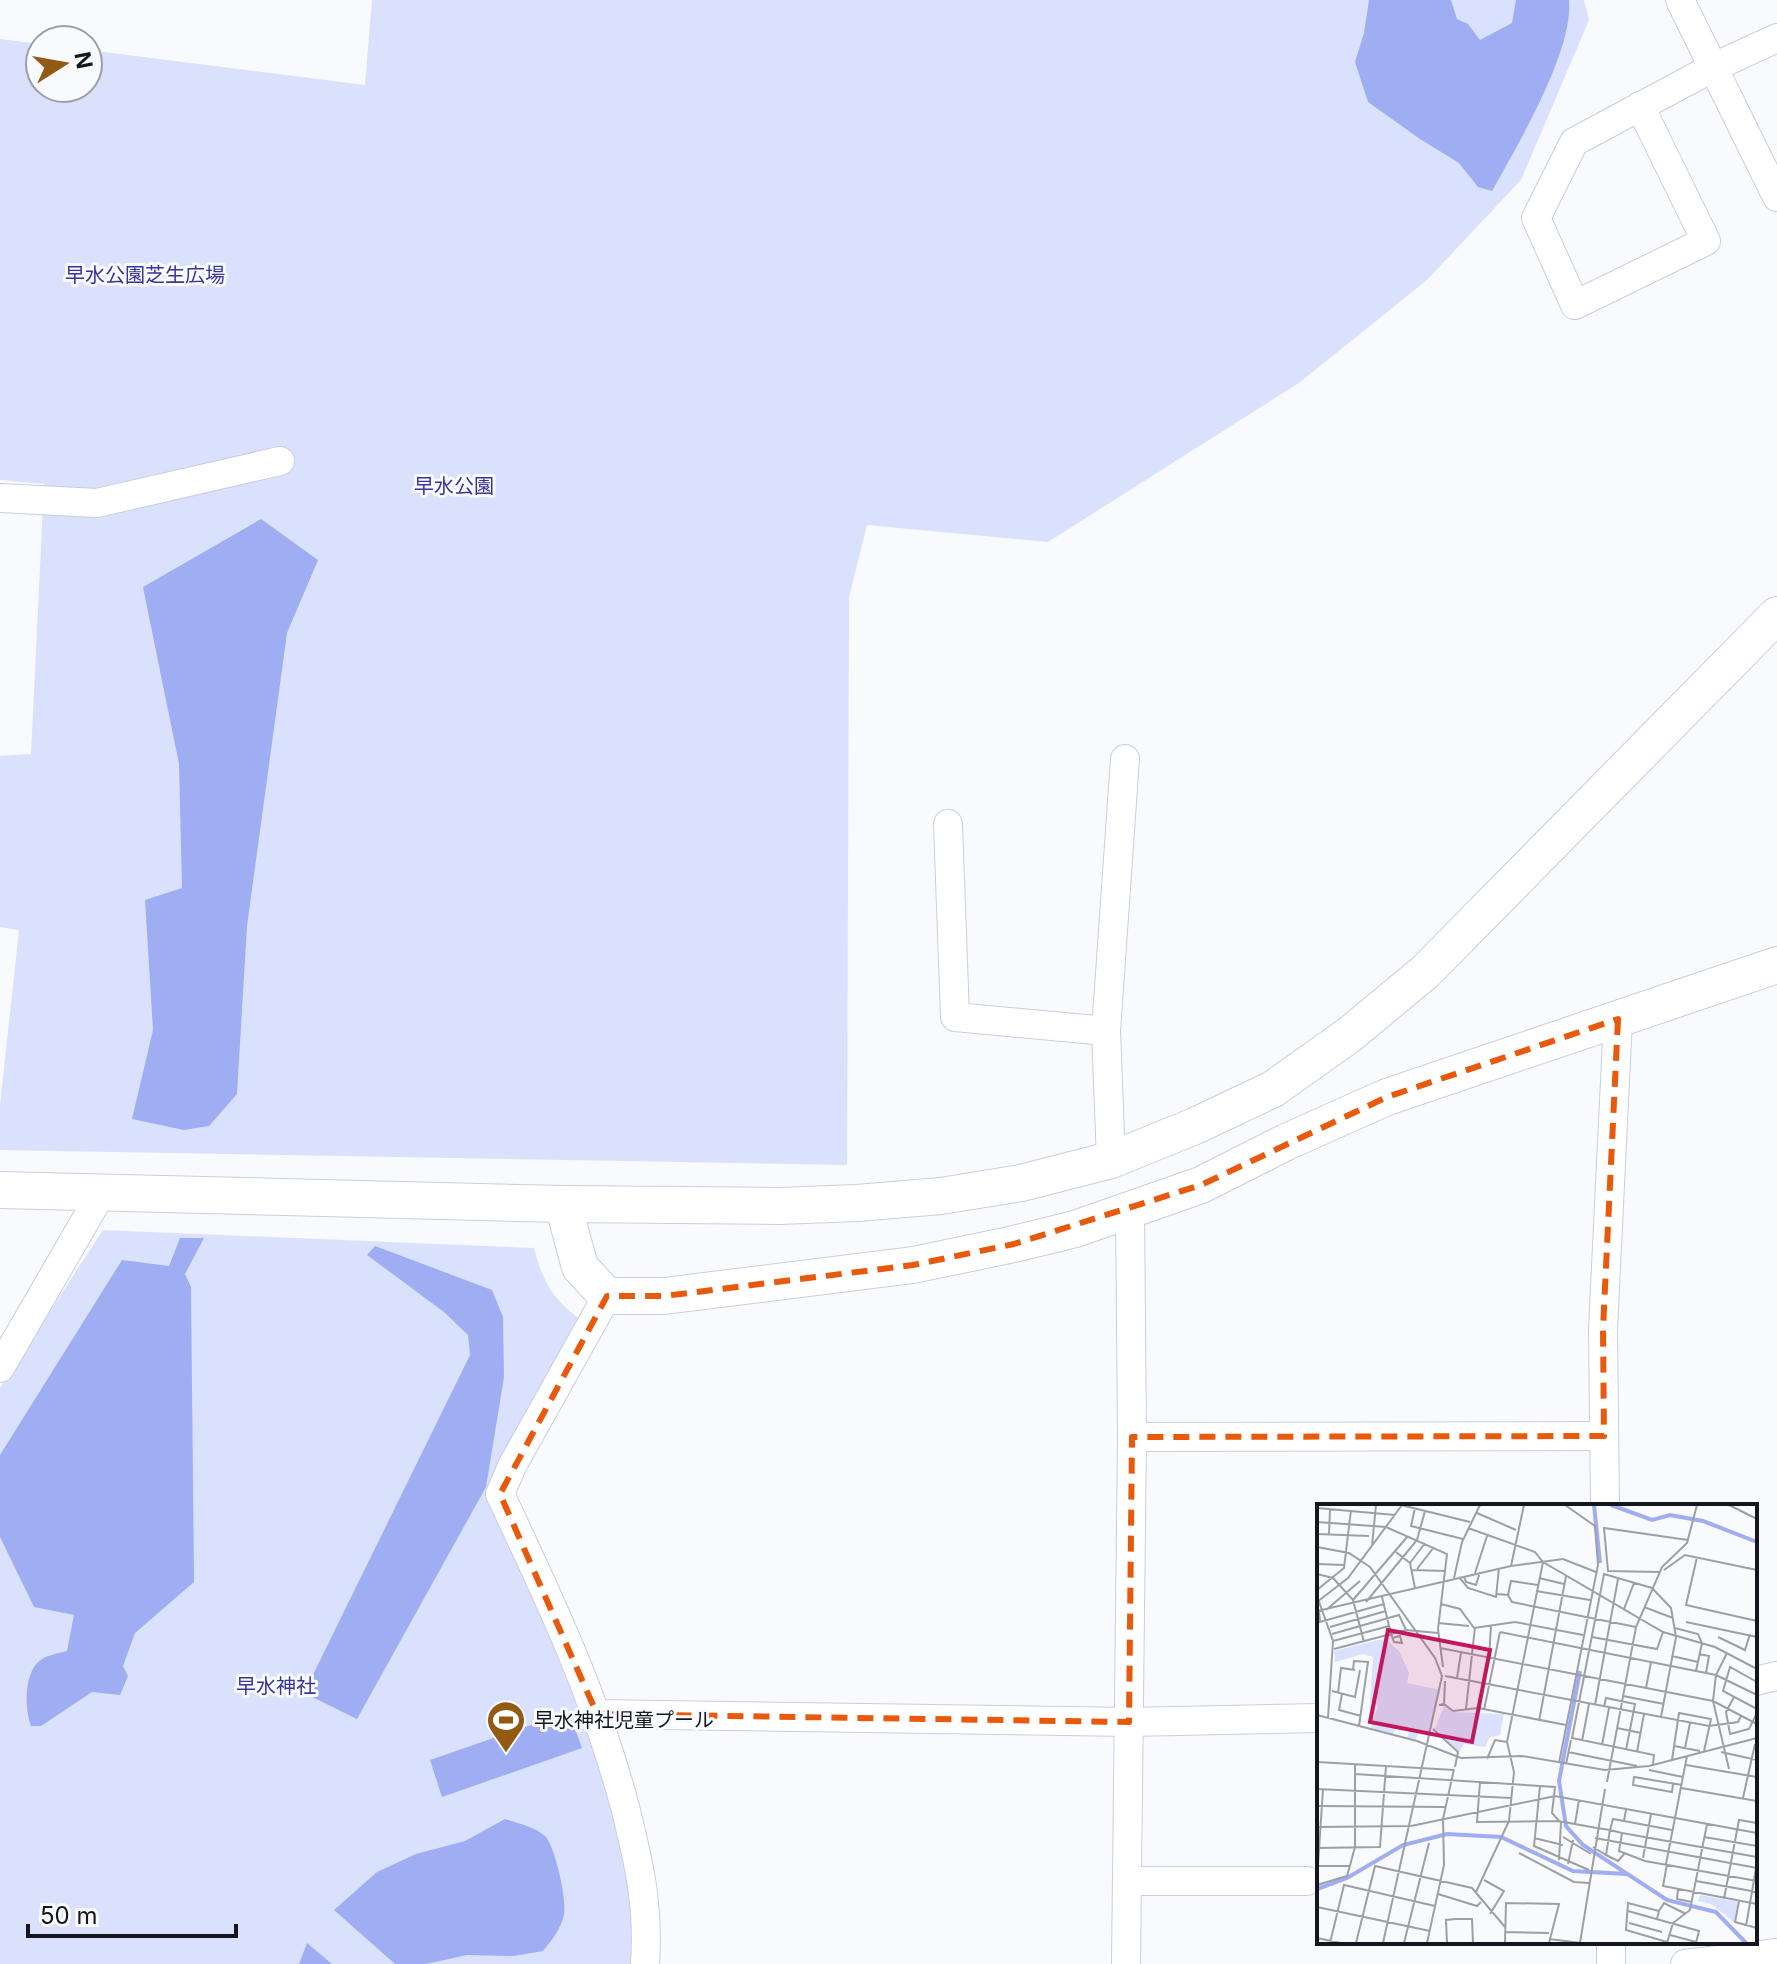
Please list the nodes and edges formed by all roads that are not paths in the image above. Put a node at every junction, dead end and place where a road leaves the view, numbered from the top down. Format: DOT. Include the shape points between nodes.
graph roads {
  1 [pos="1680,0"];
  2 [pos="1777,38"];
  3 [pos="1714,67"];
  4 [pos="1640,106"];
  5 [pos="1776,192"];
  6 [pos="280,461"];
  7 [pos="0,498"];
  8 [pos="1777,615"];
  9 [pos="1125,759"];
  10 [pos="948,824"];
  11 [pos="1777,965"];
  12 [pos="1618,1019"];
  13 [pos="1106,1031"];
  14 [pos="1111,1160"];
  15 [pos="0,1190"];
  16 [pos="102,1192"];
  17 [pos="563,1204"];
  18 [pos="1130,1209"];
  19 [pos="607,1296"];
  20 [pos="0,1368"];
  21 [pos="1604,1436"];
  22 [pos="1132,1437"];
  23 [pos="1605,1504"];
  24 [pos="1777,1676"];
  25 [pos="1757,1681"];
  26 [pos="597,1714"];
  27 [pos="1317,1718"];
  28 [pos="1129,1722"];
  29 [pos="1127,1881"];
  30 [pos="1307,1881"];
  31 [pos="1777,1953"];
  32 [pos="645,1964"];
  33 [pos="1126,1964"];
  34 [pos="1685,1964"];
  1 -- 3 [label="street"];
  2 -- 3 [label="street"];
  3 -- 4 [label="street"];
  3 -- 5 [label="street"];
  4 -- 4 [label="street" via="1574,142 1536,218 1575,305 1706,241"];
  6 -- 7 [label="street" via="97,503"];
  8 -- 14 [label="street" via="1425,972 1360,1026 1273,1089"];
  9 -- 13 [label="street"];
  10 -- 13 [label="street" via="955,1017"];
  11 -- 12 [label="street"];
  12 -- 18 [label="street" via="1338,1116 1201,1185"];
  12 -- 21 [label="street" via="1603,1329"];
  13 -- 14 [label="street"];
  14 -- 17 [label="street" via="1021,1183 857,1203"];
  15 -- 16 [label="street"];
  16 -- 17 [label="street"];
  16 -- 20 [label="street"];
  17 -- 19 [label="street" via="580,1267"];
  18 -- 19 [label="street" via="1029,1241 913,1265 664,1296"];
  18 -- 22 [label="street"];
  19 -- 26 [label="street" via="500,1494"];
  21 -- 22 [label="street"];
  21 -- 23 [label="street"];
  22 -- 28 [label="street"];
  24 -- 25 [label="street"];
  26 -- 28 [label="street"];
  26 -- 32 [label="street" via="643,1876"];
  27 -- 28 [label="street"];
  28 -- 29 [label="street"];
  29 -- 30 [label="street"];
  29 -- 33 [label="street"];
  31 -- 34 [label="street"];
}
